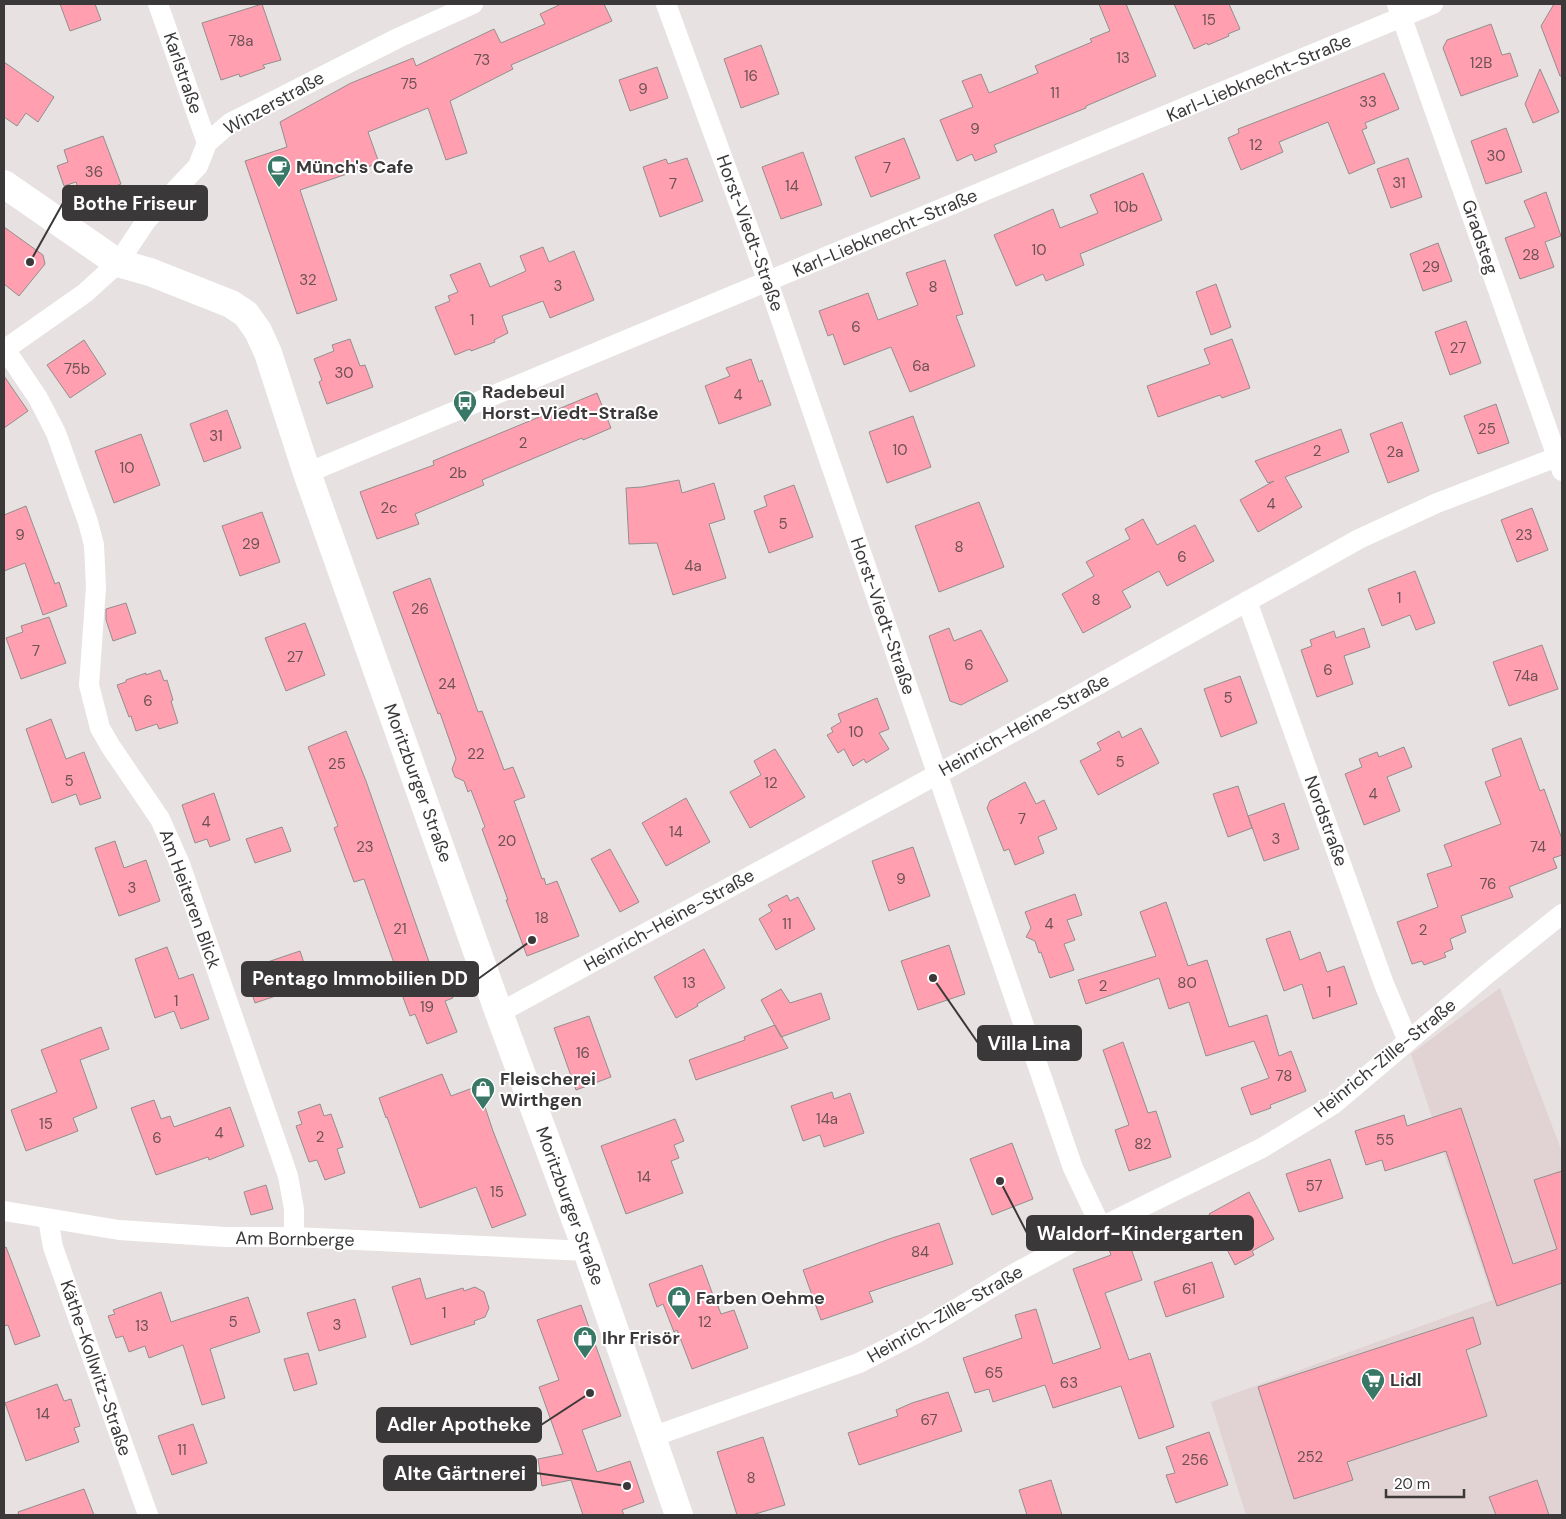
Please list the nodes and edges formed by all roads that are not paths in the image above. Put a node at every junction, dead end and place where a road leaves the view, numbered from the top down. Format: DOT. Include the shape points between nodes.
graph roads {
  1 [pos="158,4"];
  2 [pos="473,4"];
  3 [pos="666,4"];
  4 [pos="1433,4"];
  5 [pos="1400,11"];
  6 [pos="207,143"];
  7 [pos="4,184"];
  8 [pos="118,263"];
  9 [pos="768,282"];
  10 [pos="4,350"];
  11 [pos="1560,464"];
  12 [pos="307,473"];
  13 [pos="1247,601"];
  14 [pos="938,774"];
  15 [pos="1562,914"];
  16 [pos="499,1013"];
  17 [pos="1408,1041"];
  18 [pos="5,1207"];
  19 [pos="48,1219"];
  20 [pos="1101,1227"];
  21 [pos="294,1238"];
  22 [pos="587,1251"];
  23 [pos="652,1437"];
  24 [pos="148,1515"];
  25 [pos="679,1515"];
  1 -- 6 [label="street, Karlstraße"];
  2 -- 6 [label="street, Winzerstraße" via="230,123"];
  3 -- 9 [label="street, Horst-Viedt-Straße"];
  4 -- 5 [label="street, Karl-Liebknecht-Straße"];
  5 -- 9 [label="street, Karl-Liebknecht-Straße"];
  5 -- 11 [label="street, Gradsteg"];
  6 -- 8 [label="street, Winzerstraße" via="198,166 146,221"];
  7 -- 8 [label="street, Moritzburger Straße"];
  8 -- 10 [label="street, Winzerstraße" via="85,293"];
  8 -- 12 [label="street, Moritzburger Straße" via="231,304 246,314 258,330 268,353"];
  9 -- 12 [label="street, Karl-Liebknecht-Straße"];
  9 -- 14 [label="street, Horst-Viedt-Straße"];
  10 -- 21 [label="street, Am Heiteren Blick" via="38,398 56,433 88,522 94,545 96,588 89,685 100,728 160,819 180,864 288,1176 294,1209"];
  11 -- 13 [label="street, Heinrich-Heine-Straße" via="1428,506 1359,539"];
  12 -- 16 [label="street, Moritzburger Straße"];
  13 -- 14 [label="street, Heinrich-Heine-Straße"];
  13 -- 17 [label="street, Nordstraße"];
  14 -- 16 [label="street, Heinrich-Heine-Straße"];
  14 -- 20 [label="street, Horst-Viedt-Straße" via="1073,1168"];
  15 -- 17 [label="street, Heinrich-Zille-Straße"];
  16 -- 22 [label="street, Moritzburger Straße"];
  17 -- 20 [label="street, Heinrich-Zille-Straße" via="1334,1104 1262,1148"];
  18 -- 19 [label="street, Am Bornberge"];
  19 -- 21 [label="street, Am Bornberge" via="119,1230"];
  19 -- 24 [label="street, Käthe-Kollwitz-Straße" via="53,1247"];
  20 -- 23 [label="street, Heinrich-Zille-Straße" via="859,1363"];
  21 -- 22 [label="street, Am Bornberge"];
  22 -- 23 [label="street, Moritzburger Straße"];
  23 -- 25 [label="street, Moritzburger Straße"];
}
